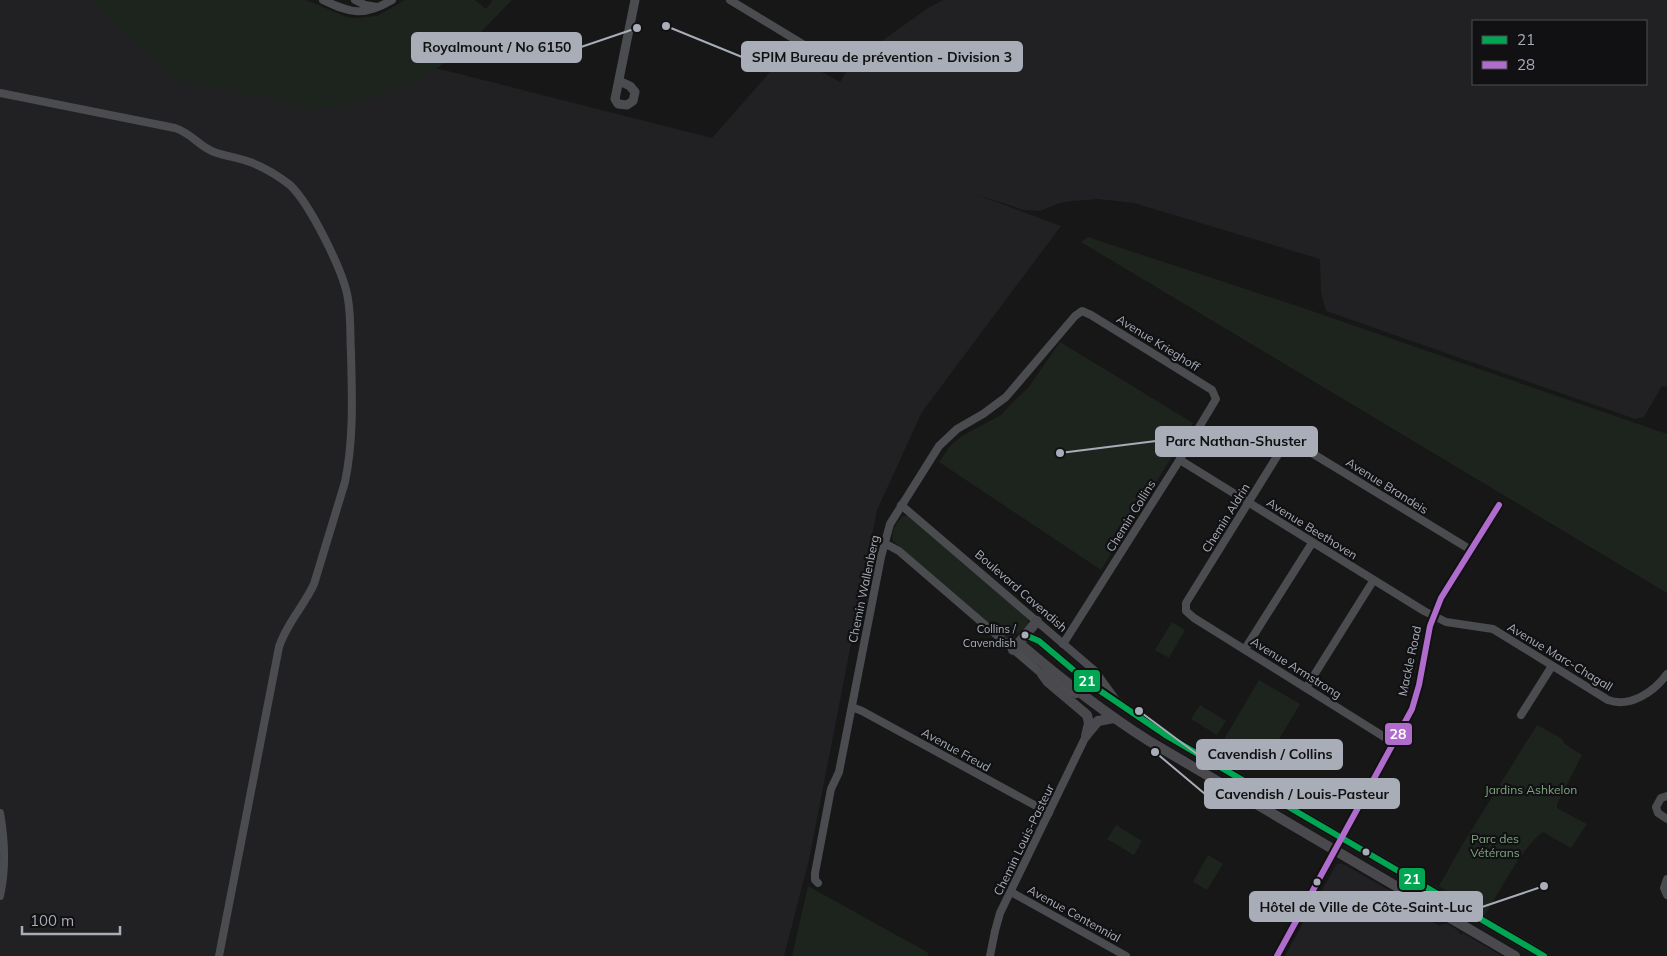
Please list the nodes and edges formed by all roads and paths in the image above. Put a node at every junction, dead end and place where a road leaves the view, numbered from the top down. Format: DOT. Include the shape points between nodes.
graph roads {
  1 [pos="323,0"];
  2 [pos="355,0"];
  3 [pos="392,0"];
  4 [pos="635,0"];
  5 [pos="730,0"];
  6 [pos="379,7"];
  7 [pos="814,52"];
  8 [pos="619,81"];
  9 [pos="0,93"];
  10 [pos="1082,312"];
  11 [pos="1216,398"];
  12 [pos="1292,441"];
  13 [pos="1180,460"];
  14 [pos="1249,503"];
  15 [pos="901,505"];
  16 [pos="1499,505"];
  17 [pos="1312,543"];
  18 [pos="884,544"];
  19 [pos="1471,550"];
  20 [pos="1373,581"];
  21 [pos="1186,611"];
  22 [pos="1434,617"];
  23 [pos="1037,621"];
  24 [pos="1019,643"];
  25 [pos="1063,644"];
  26 [pos="1245,649"];
  27 [pos="1552,666"];
  28 [pos="1042,674"];
  29 [pos="1667,674"];
  30 [pos="1306,688"];
  31 [pos="1117,702"];
  32 [pos="1100,706"];
  33 [pos="852,707"];
  34 [pos="1521,715"];
  35 [pos="1114,718"];
  36 [pos="1086,736"];
  37 [pos="1394,743"];
  38 [pos="1667,796"];
  39 [pos="1049,812"];
  40 [pos="0,814"];
  41 [pos="1667,819"];
  42 [pos="1341,838"];
  43 [pos="1335,851"];
  44 [pos="1667,880"];
  45 [pos="818,883"];
  46 [pos="1011,892"];
  47 [pos="1667,895"];
  48 [pos="0,896"];
  49 [pos="219,956"];
  50 [pos="990,956"];
  51 [pos="1126,956"];
  52 [pos="1277,956"];
  53 [pos="1515,956"];
  54 [pos="1544,956"];
  1 -- 6 [label="street" via="354,12"];
  2 -- 6 [label="street"];
  3 -- 6 [label="street"];
  4 -- 8 [label="street"];
  5 -- 7 [label="street"];
  9 -- 49 [label="street" via="175,128 188,133 213,152 266,169 289,185 305,202 349,300 353,405 345,482 310,594 286,630 279,647"];
  10 -- 11 [label="street, Avenue Krieghoff" via="1091,314 1212,390"];
  10 -- 15 [label="street, Chemin Wallenberg" via="1075,316 1006,397 946,438"];
  11 -- 13 [label="street, Chemin Collins"];
  12 -- 14 [label="street, Chemin Aldrin" via="1284,445"];
  12 -- 19 [label="street, Avenue Brandeis"];
  13 -- 14 [label="street, Avenue Beethoven"];
  13 -- 25 [label="street, Chemin Collins"];
  14 -- 17 [label="street, Avenue Beethoven"];
  14 -- 21 [label="street, Chemin Aldrin" via="1186,603"];
  15 -- 18 [label="street, Chemin Wallenberg"];
  15 -- 23 [label="street, Boulevard Cavendish"];
  16 -- 19 [label="street, Mackle Road"];
  17 -- 20 [label="street, Avenue Beethoven"];
  17 -- 26 [label="street"];
  18 -- 24 [label="street, Boulevard Cavendish" via="899,551"];
  18 -- 33 [label="street, Chemin Wallenberg"];
  19 -- 22 [label="street, Mackle Road" via="1441,598"];
  20 -- 22 [label="street, Avenue Beethoven"];
  20 -- 30 [label="street"];
  21 -- 26 [label="street, Avenue Armstrong"];
  22 -- 27 [label="street, Avenue Marc-Chagall" via="1493,630"];
  22 -- 37 [label="street, Mackle Road" via="1417,695"];
  23 -- 24 [label="main road"];
  23 -- 25 [label="street, Boulevard Cavendish"];
  24 -- 28 [label="street, Boulevard Cavendish"];
  24 -- 31 [label="main road, Boulevard Cavendish" via="1039,641"];
  24 -- 32 [label="main road, Boulevard Cavendish" via="1066,683"];
  25 -- 31 [label="street, Boulevard Cavendish" via="1098,674"];
  26 -- 30 [label="street, Avenue Armstrong"];
  27 -- 29 [label="street, Avenue Marc-Chagall" via="1608,700 1619,703 1651,691"];
  27 -- 34 [label="street"];
  28 -- 32 [label="street, Boulevard Cavendish"];
  28 -- 36 [label="main road" via="1088,717"];
  30 -- 37 [label="street, Avenue Armstrong"];
  31 -- 42 [label="main road, Boulevard Cavendish" via="1167,736"];
  32 -- 35 [label="main road, Boulevard Cavendish"];
  33 -- 39 [label="street, Avenue Freud"];
  33 -- 45 [label="street, Chemin Wallenberg" via="839,772 831,789 815,873"];
  35 -- 36 [label="main road" via="1098,721"];
  35 -- 43 [label="main road, Boulevard Cavendish"];
  36 -- 39 [label="street, Chemin Louis-Pasteur"];
  37 -- 42 [label="street, Mackle Road"];
  38 -- 41 [label="street" via="1661,798 1656,807 1658,813"];
  39 -- 46 [label="street, Chemin Louis-Pasteur"];
  40 -- 48 [label="street" via="4,868"];
  42 -- 43 [label="street, Mackle Road"];
  42 -- 54 [label="main road, Boulevard Cavendish"];
  43 -- 52 [label="street, Mackle Road"];
  43 -- 53 [label="main road, Boulevard Cavendish"];
  44 -- 47 [label="street" via="1664,888"];
  46 -- 50 [label="street, Chemin Louis-Pasteur" via="997,921"];
  46 -- 51 [label="street, Avenue Centennial"];
}
